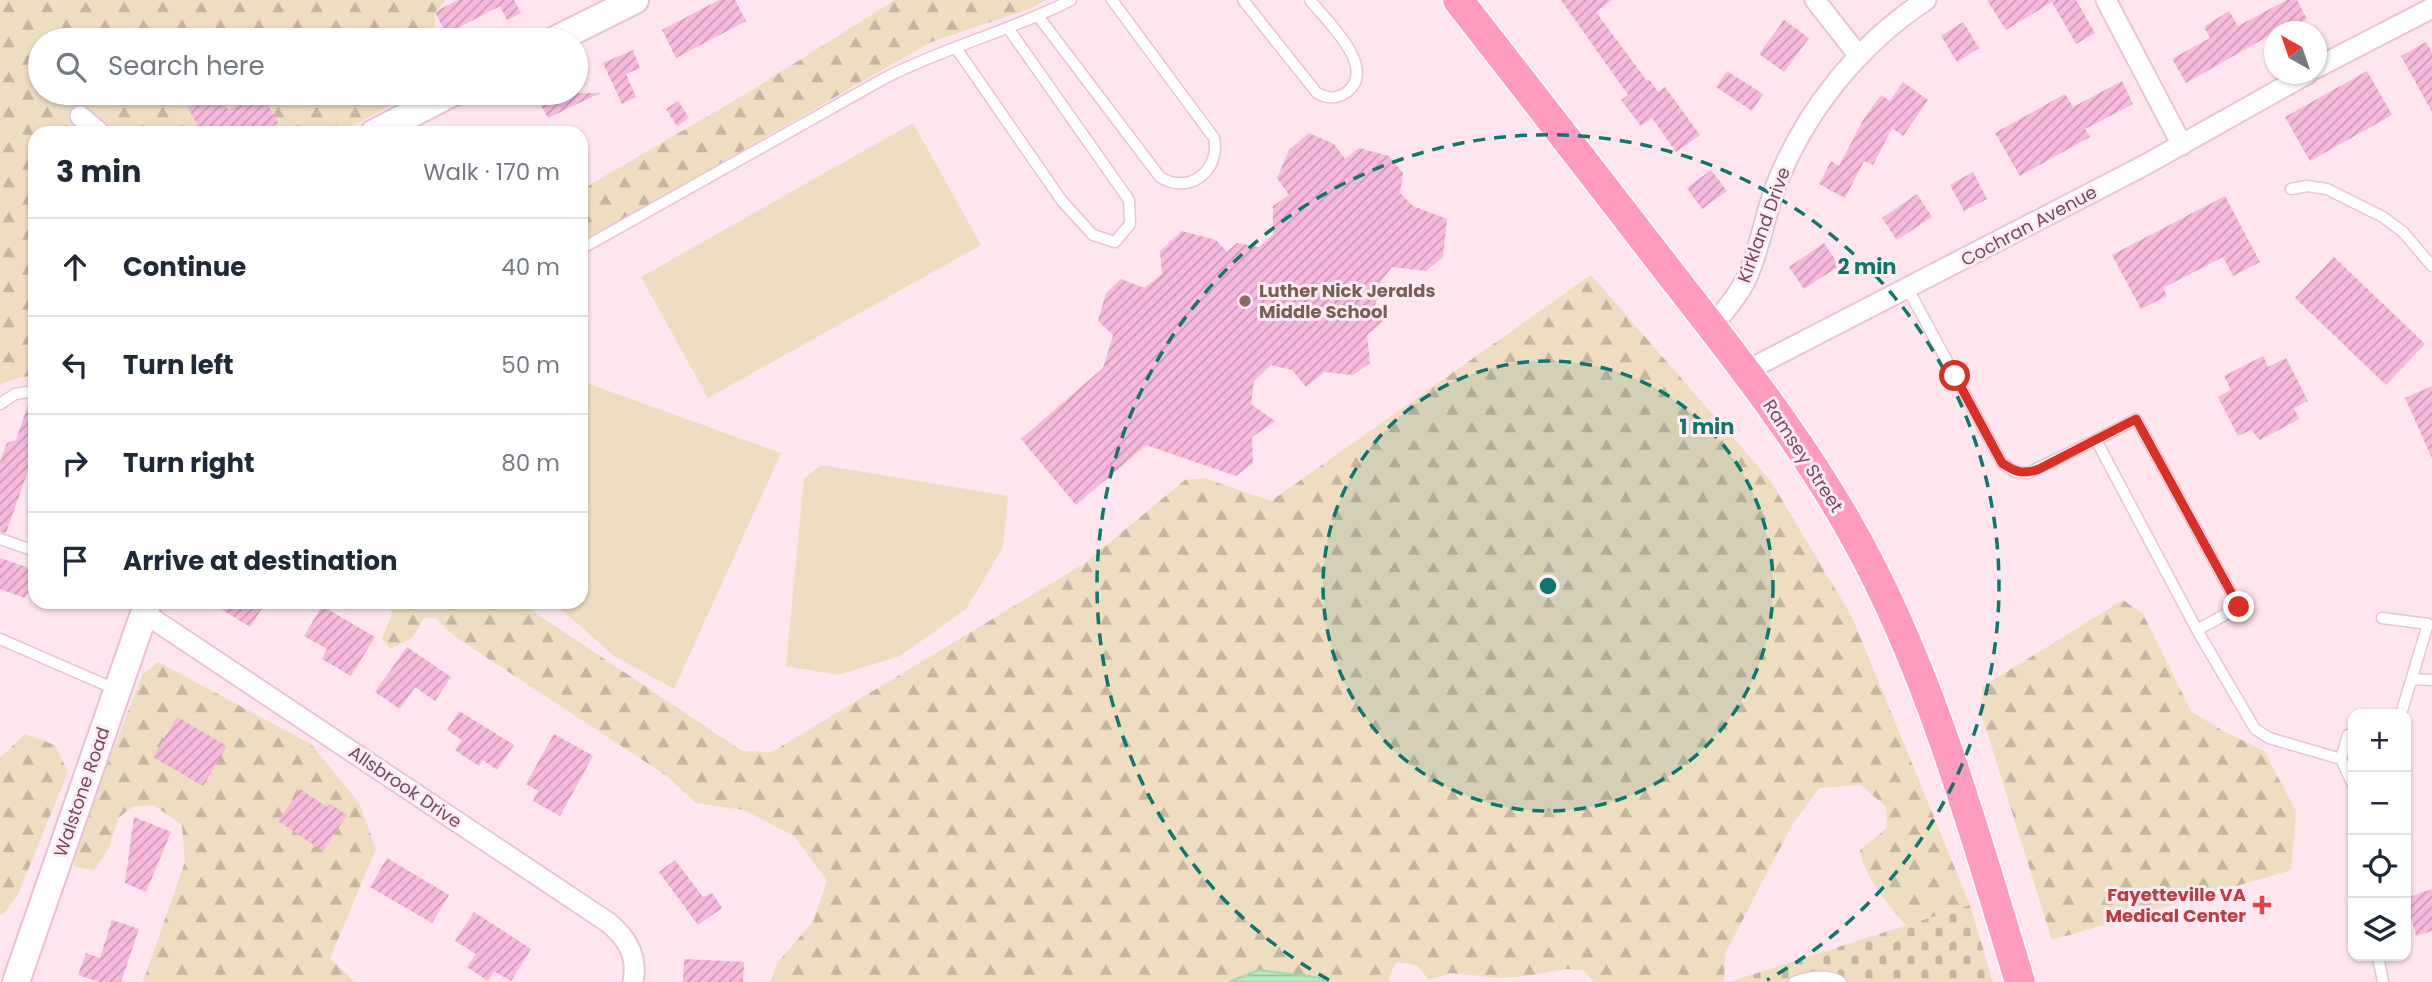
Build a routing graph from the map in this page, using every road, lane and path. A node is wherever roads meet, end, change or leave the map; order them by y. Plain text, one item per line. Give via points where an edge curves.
1 (635, 0) edge
2 (1071, 0) edge
3 (1112, 0) edge
4 (1243, 0) edge
5 (1310, 0) edge
6 (1458, 0) edge
7 (1815, 0) edge
8 (1926, 0) edge
9 (2106, 0) edge
10 (2432, 8) edge
11 (1038, 16) junction
12 (579, 28) edge
13 (1008, 28) junction
14 (956, 48) junction
15 (1858, 56) junction
16 (2327, 62) edge
17 (2289, 84) edge
18 (429, 105) edge
19 (80, 116) dead end
20 (92, 126) edge
21 (388, 126) edge
22 (2182, 145) junction
23 (2291, 189) dead end
24 (588, 245) edge
25 (2432, 266) edge
26 (1908, 289) junction
27 (1712, 327) junction
28 (1746, 371) junction
29 (28, 392) edge
30 (0, 404) edge
31 (2096, 440) junction
32 (0, 539) edge
33 (28, 549) edge
34 (146, 609) edge
35 (147, 609) edge
36 (2382, 618) dead end
37 (2197, 630) junction
38 (0, 639) edge
39 (2412, 679) junction
40 (2432, 680) edge
41 (117, 690) junction
42 (2403, 709) edge
43 (2348, 735) dead end
44 (2341, 759) junction
45 (2348, 774) edge
46 (2379, 961) edge
47 (16, 982) edge
48 (633, 982) edge
49 (1794, 982) edge
50 (1841, 982) edge
51 (2020, 982) edge
52 (2383, 982) edge

1 - 12 street
2 - 11 lane
3 - 11 lane via 1214,138 1216,149 1210,164 1193,183 1169,183 1160,177
4 - 5 lane via 1317,93 1327,98 1341,96 1354,86 1358,71 1353,54
6 - 27 main road, Ramsey Street
7 - 15 street
8 - 15 street, Kirkland Drive
9 - 22 street
10 - 16 street
11 - 13 lane
13 - 14 lane
13 - 14 lane via 1129,200 1130,224 1115,242 1093,235 1062,201
14 - 24 lane via 885,78
15 - 27 street, Kirkland Drive via 1811,118 1792,152 1748,274
17 - 22 street, Cochran Avenue
18 - 21 street
19 - 20 street
22 - 26 street, Cochran Avenue
23 - 25 lane via 2327,189 2384,217
26 - 28 street, Cochran Avenue
26 - 31 lane via 2002,463 2015,472 2028,473
27 - 28 main road, Ramsey Street
28 - 51 main road, Ramsey Street via 1839,508 1896,618 1941,729
29 - 30 lane
31 - 37 lane
31 - 37 lane via 2136,419 2239,607
32 - 33 lane
34 - 41 street, Walstone Road
35 - 48 street, Allsbrook Drive via 609,923 633,953
36 - 39 lane via 2428,624
37 - 44 lane via 2255,729 2269,738
38 - 41 lane
39 - 40 lane
39 - 42 lane
41 - 47 street, Walstone Road
43 - 44 lane
44 - 45 lane
46 - 52 lane
49 - 50 lane via 1815,977

